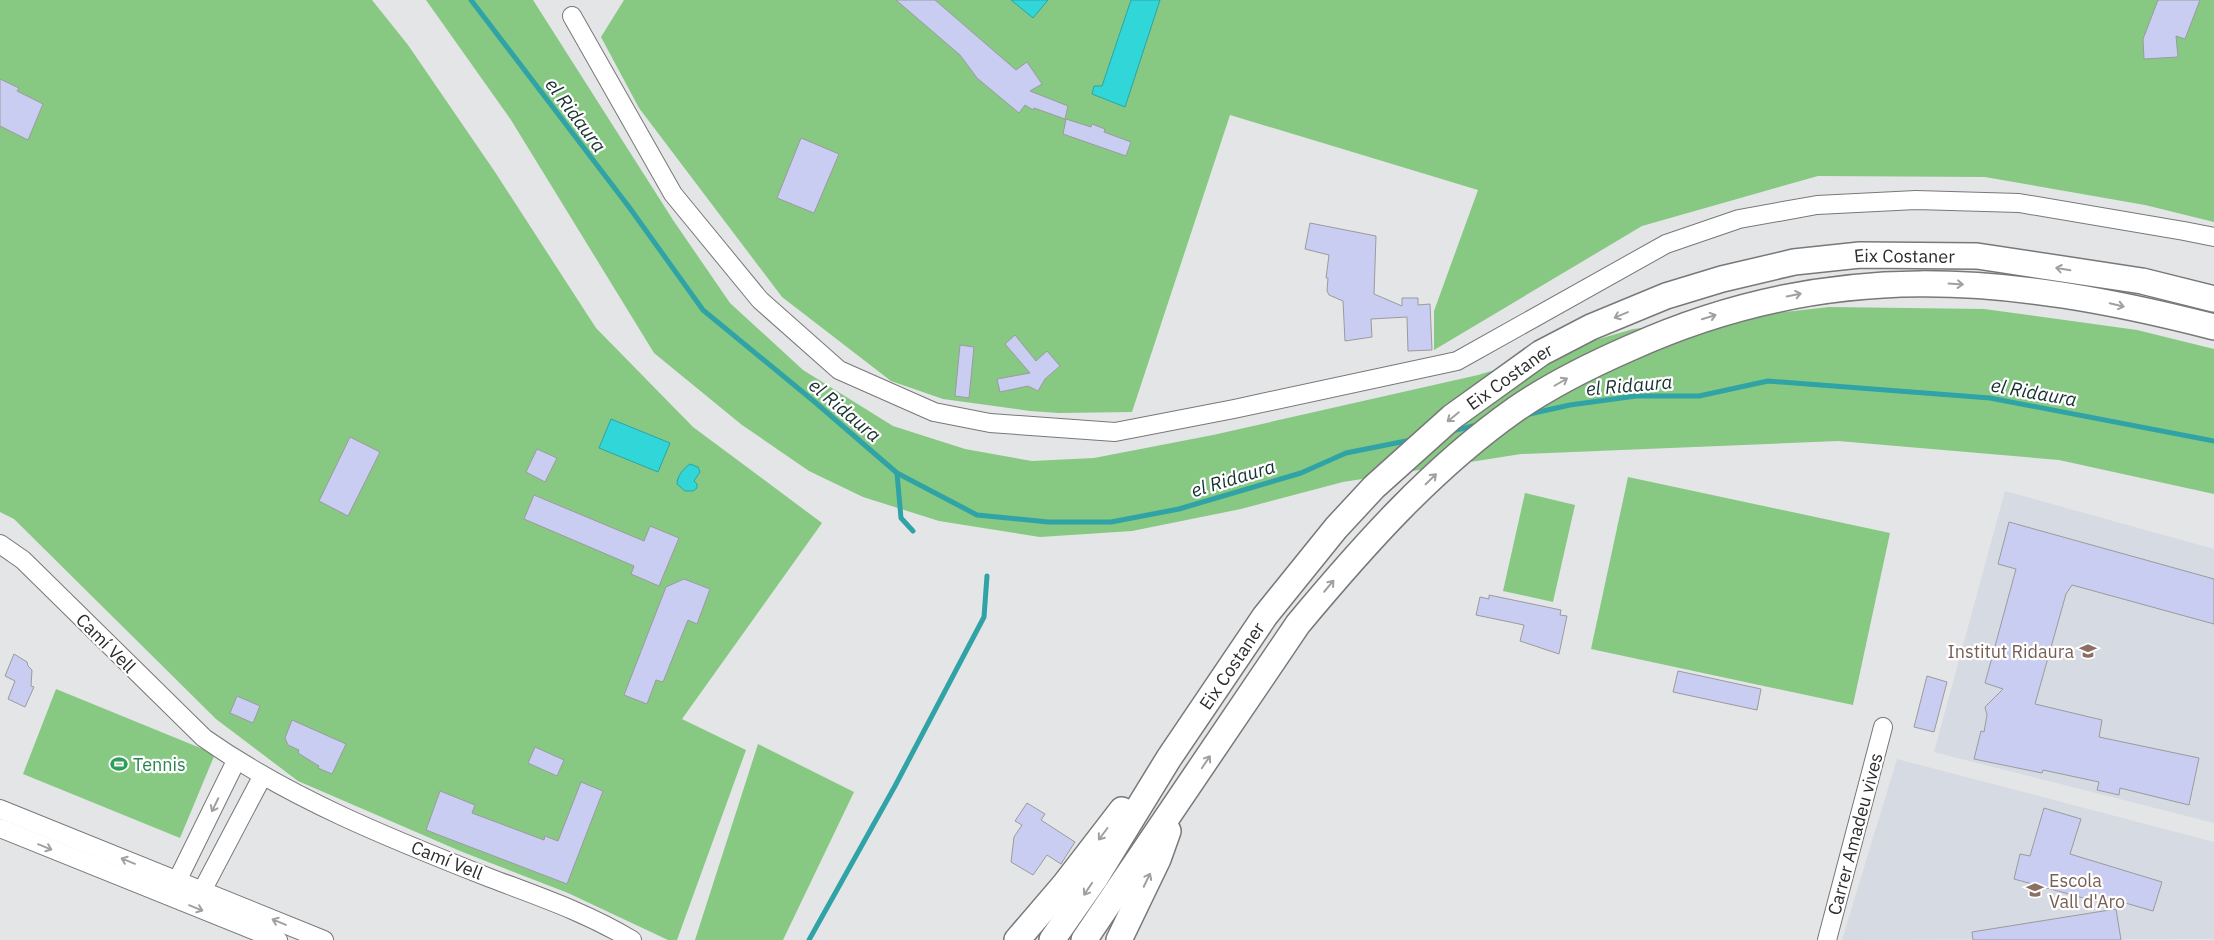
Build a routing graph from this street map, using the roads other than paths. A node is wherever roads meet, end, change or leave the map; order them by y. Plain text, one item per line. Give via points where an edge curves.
1 (572, 16) dead end
2 (2214, 237) edge
3 (2214, 299) edge
4 (2214, 328) edge
5 (0, 544) edge
6 (1883, 727) dead end
7 (1169, 758) junction
8 (236, 761) junction
9 (262, 776) junction
10 (1179, 802) junction
11 (0, 809) edge
12 (0, 828) edge
13 (177, 881) junction
14 (202, 891) junction
15 (278, 940) edge
16 (324, 940) edge
17 (632, 940) edge
18 (1017, 940) edge
19 (1052, 940) edge
20 (1084, 940) edge
21 (1119, 940) edge
22 (1827, 940) edge

1 - 2 street via 673,194 760,300 839,370 934,412 990,424 1114,432 1457,361 1666,244 1739,219 1817,205 1916,200 2019,203
3 -> 7 highway, Eix Costaner via 2142,282 1977,256 1860,255 1794,262 1722,279 1666,296 1591,327 1541,354 1452,417 1374,487 1265,616
10 -> 4 highway, Eix Costaner via 1298,624 1396,513 1435,475 1516,409 1563,381 1676,327 1800,293 1861,285 1936,282 2010,287 2087,298
5 - 8 street, Camí Vell via 23,560 204,738
6 - 22 street, Carrer Amadeu vives
7 -> 18 highway via 1114,819
7 -> 19 highway, Eix Costaner via 1096,877
8 - 9 street, Camí Vell
8 -> 13 street
9 - 14 street
9 - 17 street, Camí Vell via 312,803 598,920
10 - 20 highway, Eix Costaner
21 -> 10 highway via 1158,859
13 -> 11 street
12 -> 15 street
13 - 14 street
16 -> 14 street

